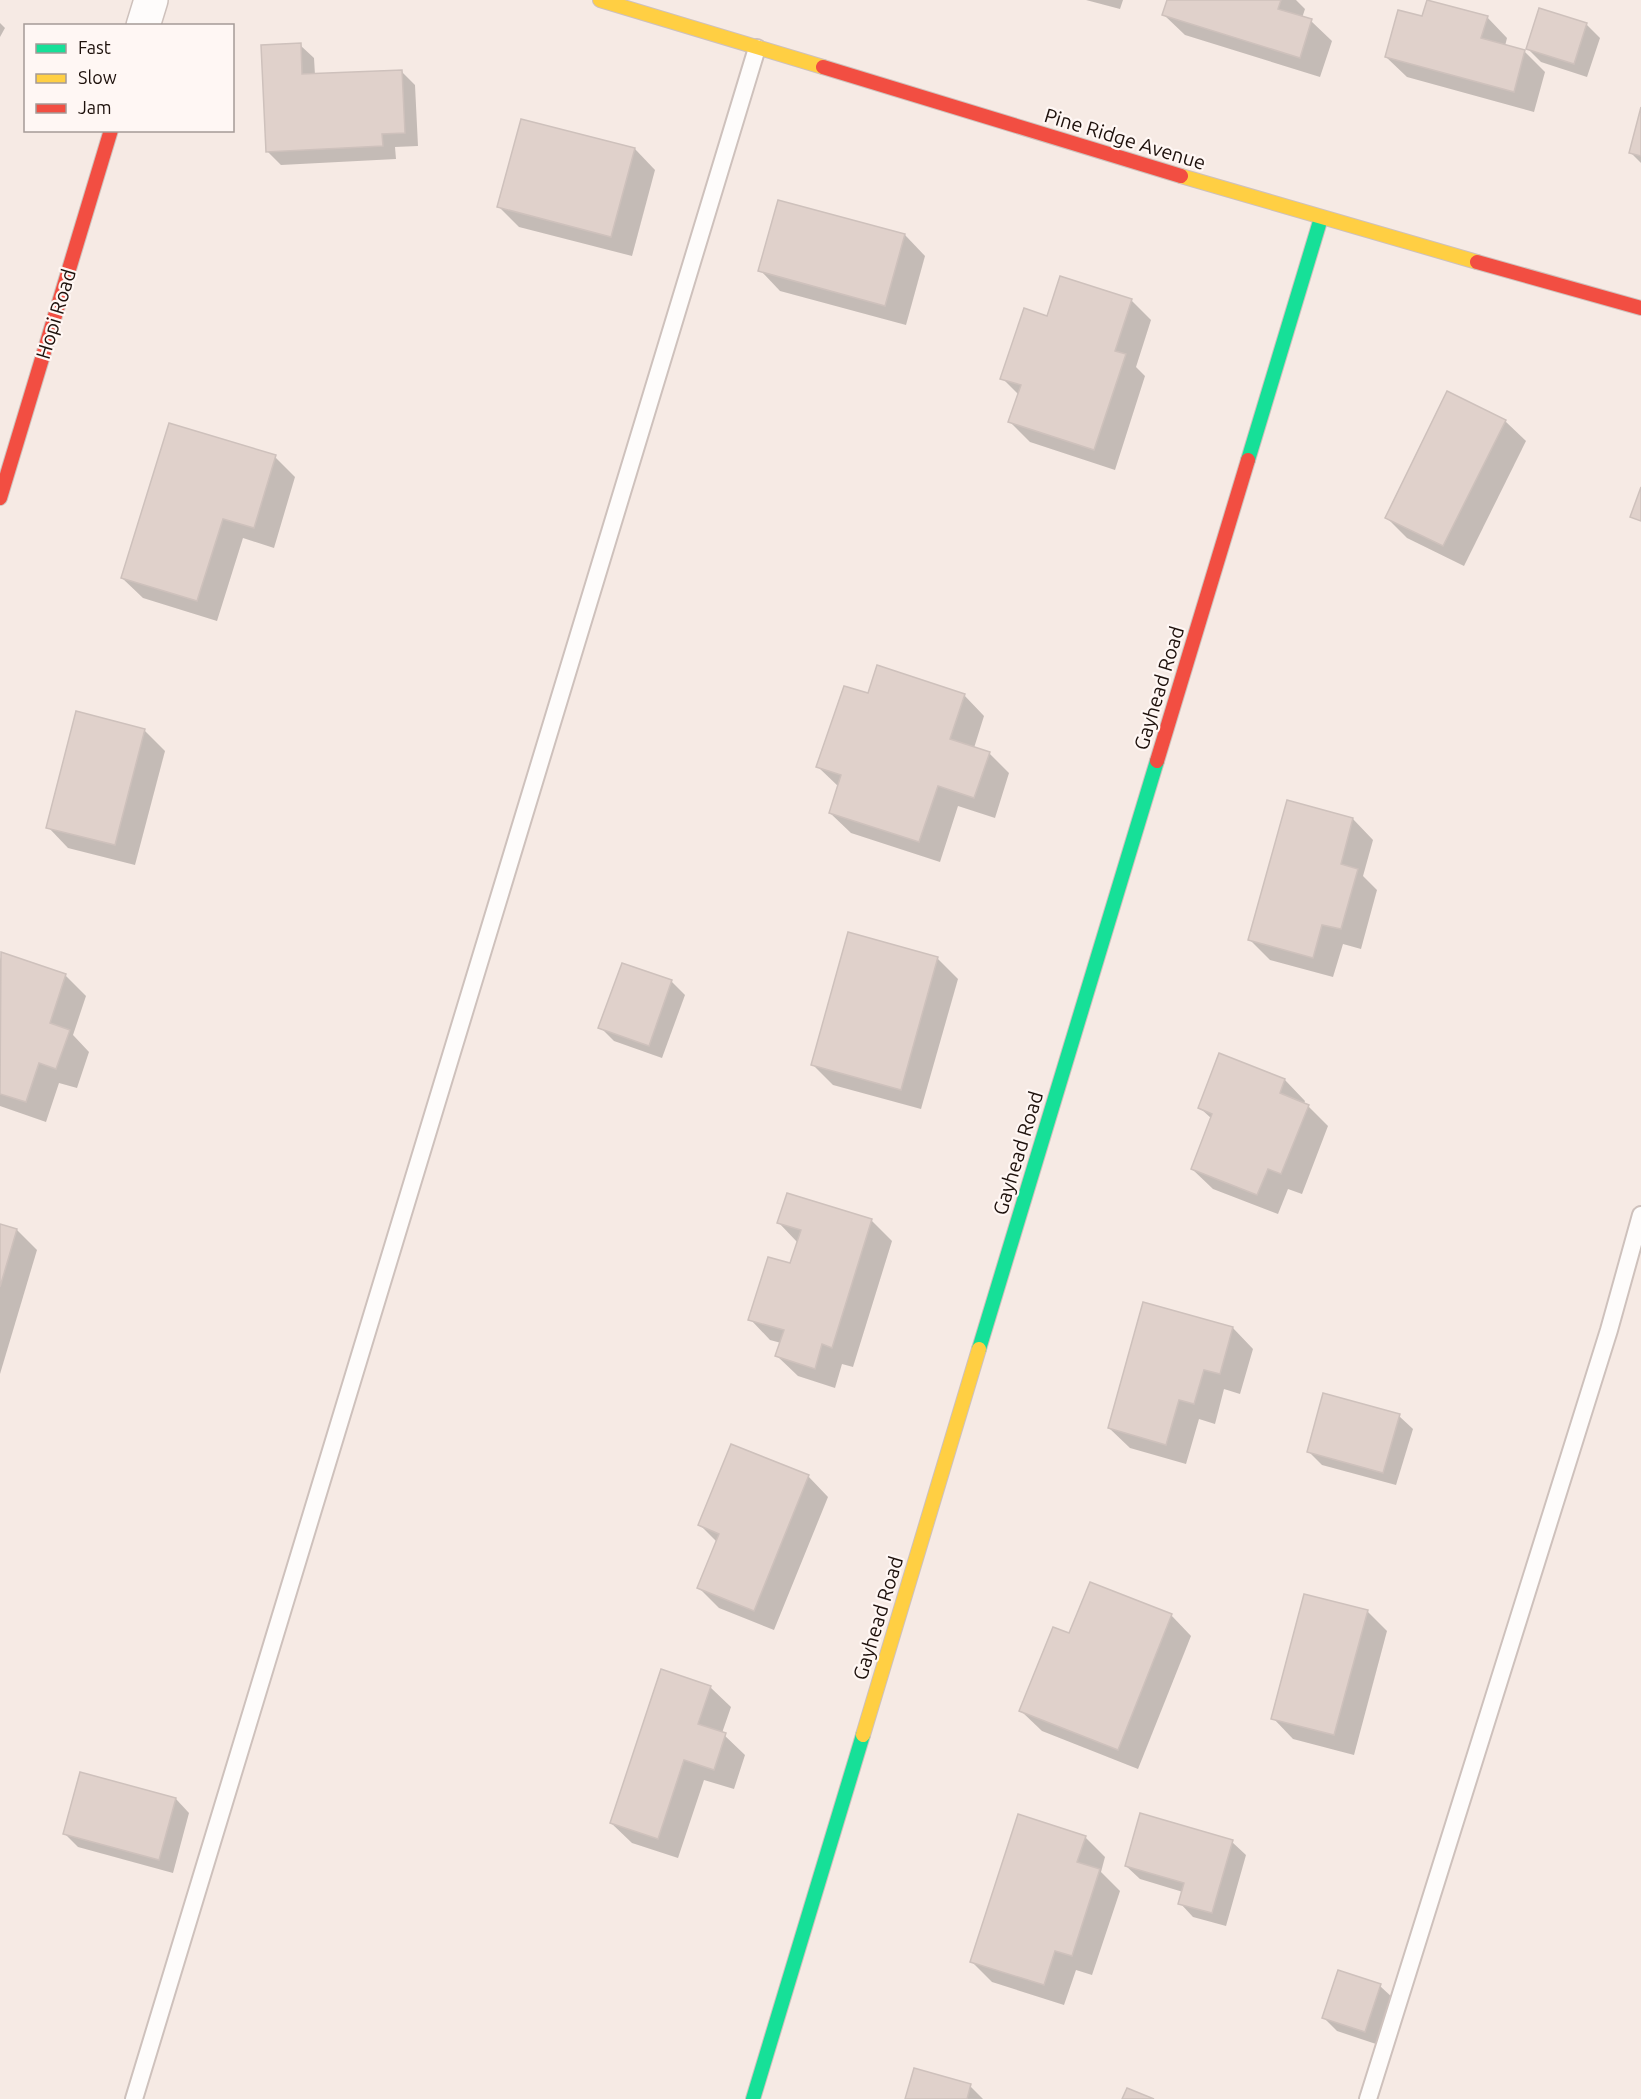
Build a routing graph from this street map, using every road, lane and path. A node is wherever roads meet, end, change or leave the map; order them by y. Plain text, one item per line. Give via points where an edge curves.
1 (151, 0) edge
2 (600, 0) edge
3 (144, 24) edge
4 (757, 48) junction
5 (110, 132) edge
6 (1321, 218) junction
7 (1641, 308) edge
8 (0, 498) edge
9 (1641, 1215) edge
10 (134, 2099) edge
11 (753, 2099) edge
12 (1368, 2099) edge

1 - 3 street
2 - 4 street, Pine Ridge Avenue
4 - 6 street, Pine Ridge Avenue
4 - 10 lane
5 - 8 street, Hopi Road
6 - 7 street, Pine Ridge Avenue
6 - 11 street, Gayhead Road
9 - 12 lane via 1609,1330

